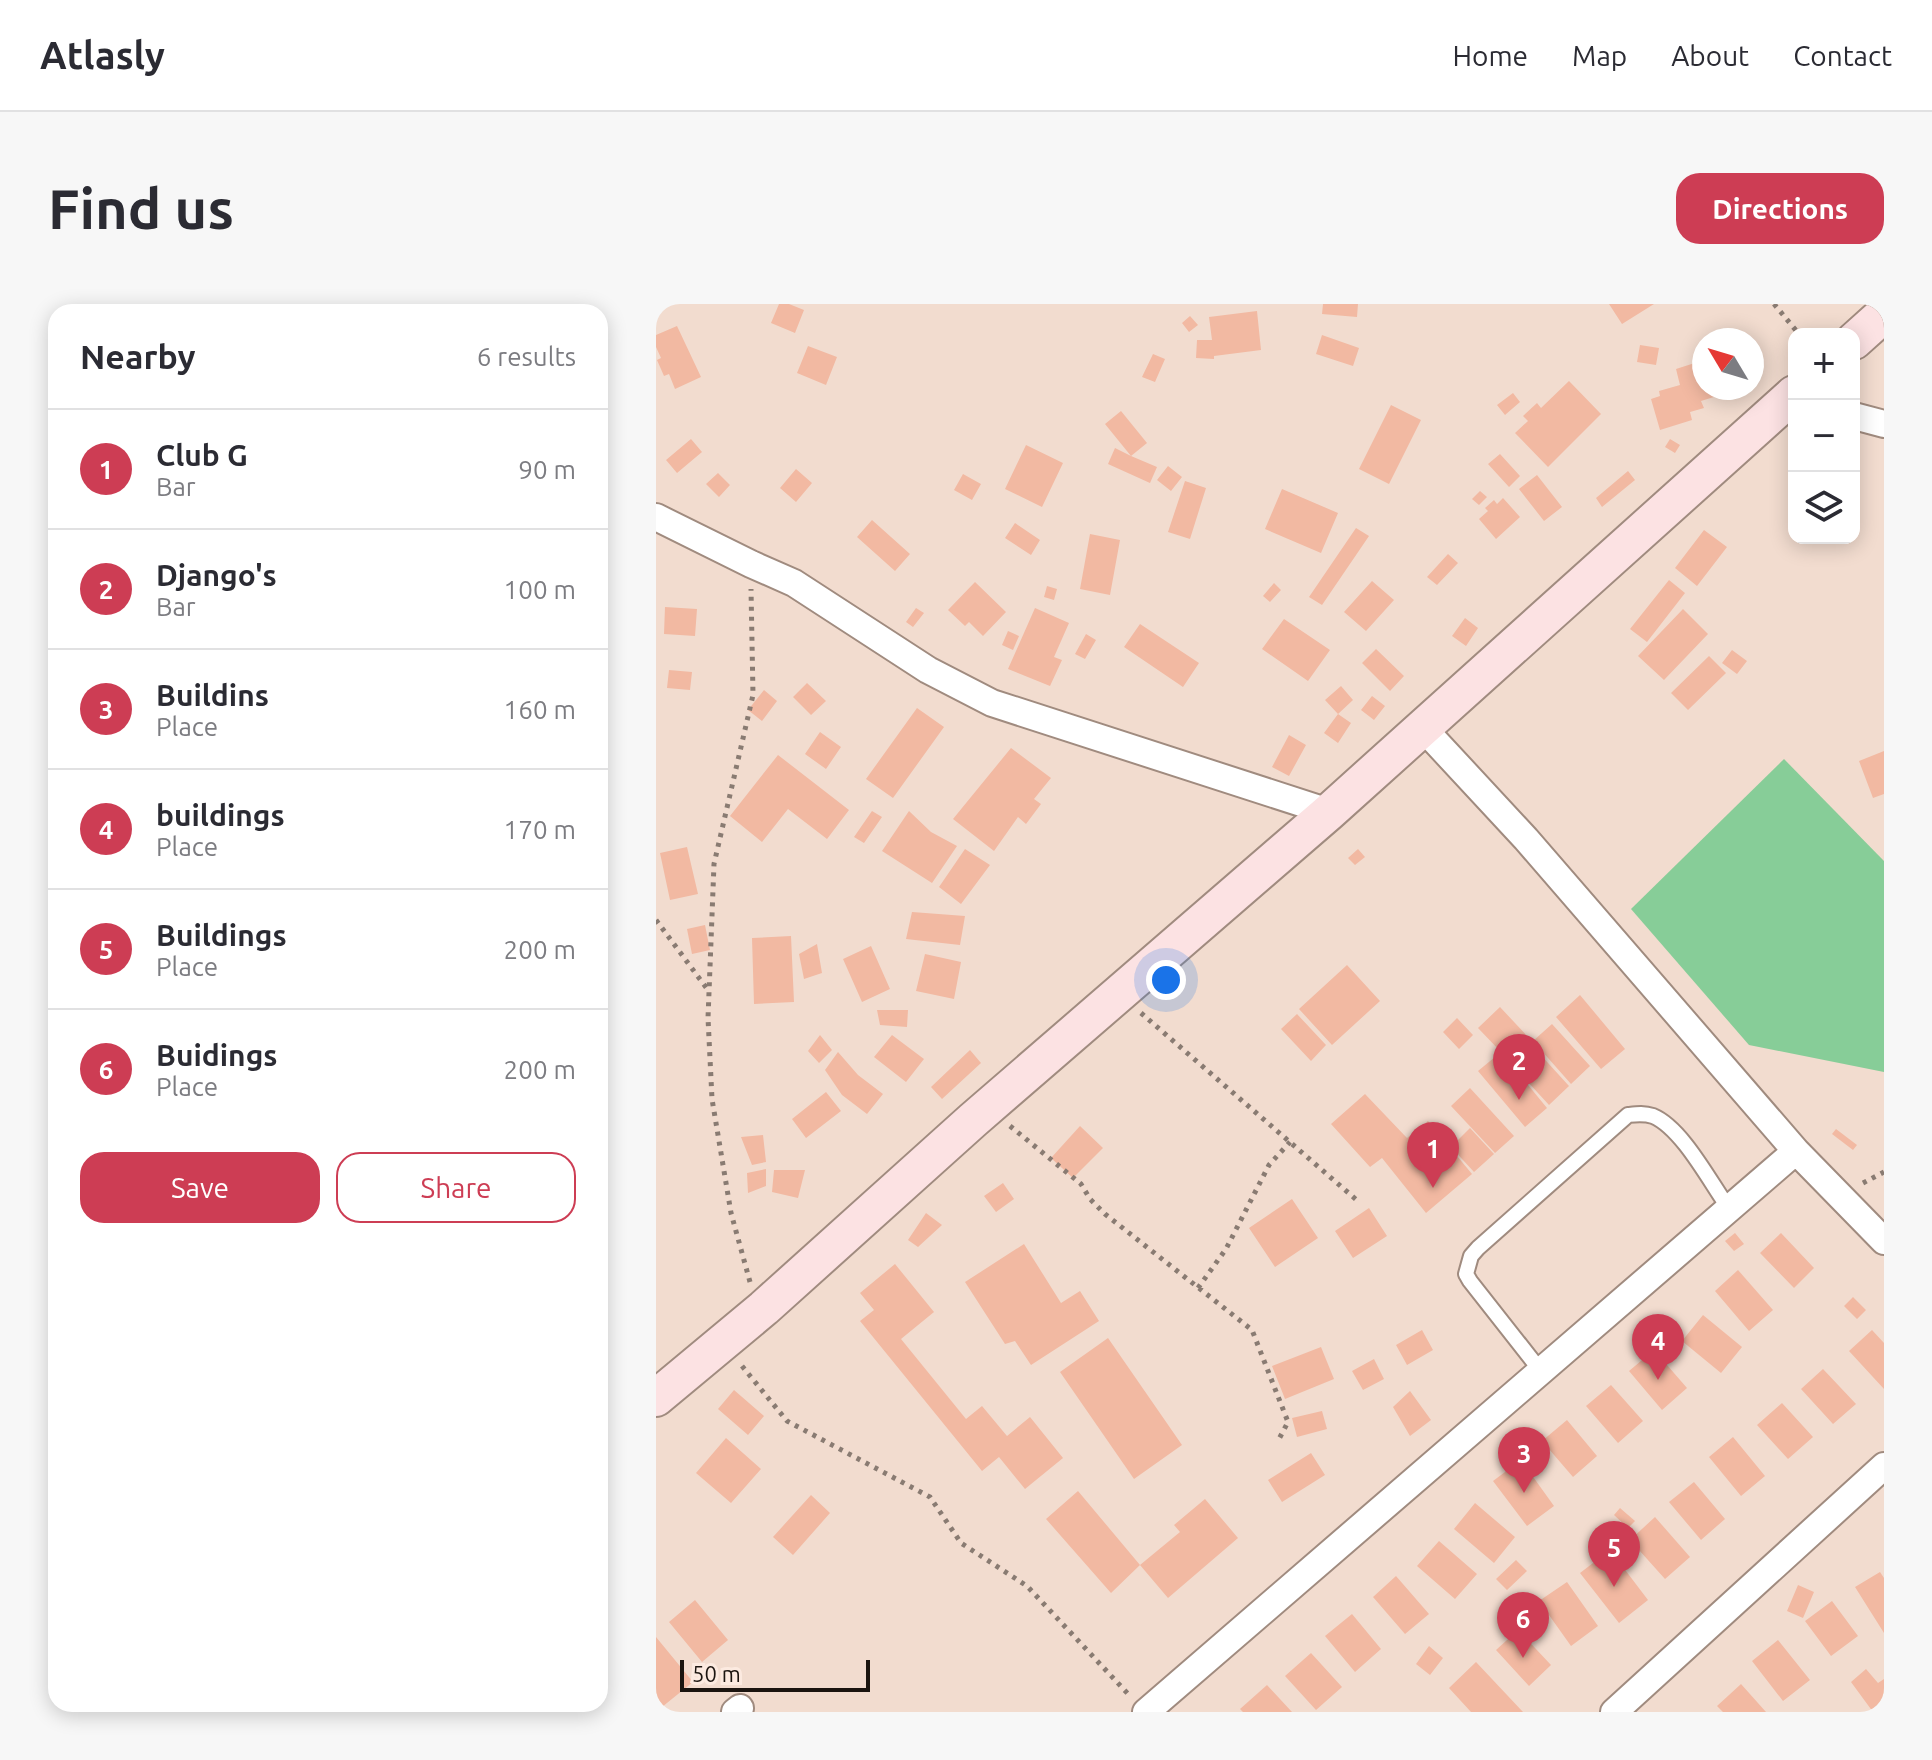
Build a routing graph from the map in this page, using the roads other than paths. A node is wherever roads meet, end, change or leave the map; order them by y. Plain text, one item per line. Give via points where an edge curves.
1 (1884, 314) edge
2 (1860, 336) edge
3 (1788, 399) edge
4 (1860, 418) edge
5 (1884, 424) edge
6 (656, 517) edge
7 (1423, 728) junction
8 (1329, 812) junction
9 (1796, 1151) junction
10 (1728, 1207) junction
11 (1884, 1241) edge
12 (1540, 1370) junction
13 (656, 1398) edge
14 (1884, 1466) edge
15 (1140, 1706) edge
16 (1614, 1712) edge

1 - 2 main road
3 - 7 main road
4 - 5 street
6 - 8 street via 794,583 928,670 992,703
7 - 8 main road
7 - 9 street
8 - 13 main road
9 - 10 street
9 - 11 street
10 - 12 street
10 - 12 lane via 1669,1129 1655,1117 1628,1115 1478,1248 1467,1264 1470,1281
12 - 15 street
14 - 16 street

